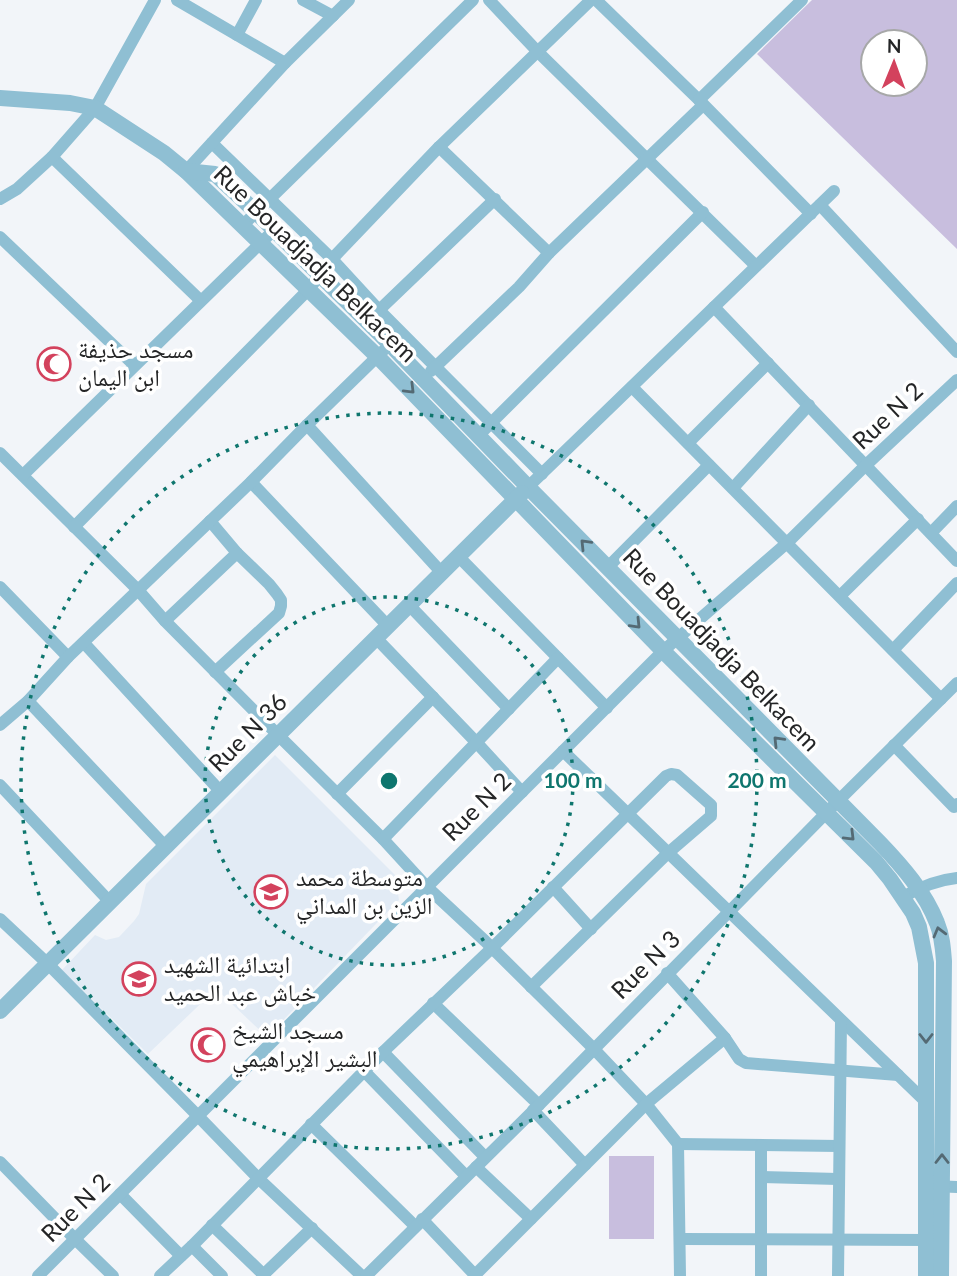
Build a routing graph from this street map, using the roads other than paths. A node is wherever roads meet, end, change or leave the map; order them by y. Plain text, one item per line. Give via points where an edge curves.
1 (156, 0) edge
2 (177, 0) edge
3 (257, 0) edge
4 (303, 0) edge
5 (349, 0) edge
6 (473, 0) edge
7 (489, 0) edge
8 (593, 0) edge
9 (802, 0) edge
10 (333, 16) junction
11 (237, 35) junction
12 (538, 52) junction
13 (285, 63) junction
14 (0, 98) edge
15 (701, 102) junction
16 (95, 108) junction
17 (212, 143) junction
18 (439, 147) junction
19 (52, 157) junction
20 (647, 159) junction
21 (186, 171) junction
22 (834, 191) dead end
23 (270, 198) junction
24 (0, 199) edge
25 (495, 199) junction
26 (815, 209) junction
27 (256, 212) junction
28 (703, 212) junction
29 (243, 225) junction
30 (274, 230) junction
31 (0, 237) edge
32 (261, 242) junction
33 (550, 253) junction
34 (332, 259) junction
35 (756, 266) junction
36 (315, 283) junction
37 (200, 300) junction
38 (714, 307) junction
39 (373, 316) junction
40 (384, 351) junction
41 (957, 352) edge
42 (768, 363) junction
43 (134, 365) junction
44 (436, 367) junction
45 (424, 379) junction
46 (957, 380) edge
47 (632, 387) junction
48 (809, 405) junction
49 (492, 422) junction
50 (307, 425) junction
51 (479, 435) junction
52 (688, 443) junction
53 (3, 461) edge
54 (866, 464) junction
55 (709, 465) junction
56 (542, 474) junction
57 (23, 475) junction
58 (251, 482) junction
59 (527, 487) junction
60 (733, 488) junction
61 (515, 499) junction
62 (957, 506) edge
63 (918, 519) junction
64 (210, 521) junction
65 (74, 527) junction
66 (932, 533) junction
67 (786, 543) junction
68 (237, 553) junction
69 (458, 556) junction
70 (957, 561) edge
71 (608, 567) junction
72 (442, 573) junction
73 (957, 583) edge
74 (0, 587) edge
75 (138, 590) junction
76 (840, 596) junction
77 (409, 605) junction
78 (165, 621) junction
79 (382, 632) junction
80 (677, 638) junction
81 (84, 643) junction
82 (893, 650) junction
83 (663, 651) junction
84 (68, 657) junction
85 (558, 658) junction
86 (215, 672) junction
87 (957, 683) edge
88 (433, 697) junction
89 (941, 699) junction
90 (28, 701) junction
91 (607, 708) junction
92 (509, 709) junction
93 (1, 722) edge
94 (278, 735) junction
95 (476, 742) junction
96 (894, 745) junction
97 (564, 751) junction
98 (0, 785) edge
99 (221, 792) junction
100 (522, 792) junction
101 (337, 794) junction
102 (832, 807) junction
103 (956, 807) edge
104 (628, 813) junction
105 (383, 839) junction
106 (166, 847) junction
107 (668, 853) junction
108 (957, 878) edge
109 (427, 887) junction
110 (553, 887) junction
111 (918, 888) junction
112 (903, 897) junction
113 (110, 902) junction
114 (729, 912) junction
115 (0, 919) edge
116 (591, 929) junction
117 (492, 948) junction
118 (48, 964) junction
119 (667, 973) junction
120 (531, 987) junction
121 (433, 1003) junction
122 (0, 1011) edge
123 (841, 1021) junction
124 (725, 1038) junction
125 (950, 1040) edge
126 (593, 1048) junction
127 (383, 1052) junction
128 (839, 1070) junction
129 (364, 1072) junction
130 (898, 1075) junction
131 (926, 1102) junction
132 (646, 1104) junction
133 (536, 1107) junction
134 (198, 1116) junction
135 (311, 1124) junction
136 (678, 1143) junction
137 (761, 1144) junction
138 (839, 1146) junction
139 (1, 1165) edge
140 (585, 1165) junction
141 (476, 1167) junction
142 (761, 1177) junction
143 (258, 1178) junction
144 (838, 1179) junction
145 (942, 1186) edge
146 (120, 1194) junction
147 (531, 1219) junction
148 (418, 1223) junction
149 (212, 1225) junction
150 (312, 1228) junction
151 (761, 1238) junction
152 (75, 1239) junction
153 (680, 1239) junction
154 (838, 1239) junction
155 (927, 1240) junction
156 (192, 1246) junction
157 (181, 1256) junction
158 (475, 1275) edge
159 (38, 1276) edge
160 (113, 1276) edge
161 (160, 1276) edge
162 (222, 1276) edge
163 (264, 1276) edge
164 (364, 1276) edge
165 (680, 1276) edge
166 (761, 1276) edge
167 (838, 1276) edge
168 (926, 1276) edge
169 (941, 1276) edge

1 - 16 street
2 - 11 street
3 - 11 street
4 - 10 street
5 - 10 street
6 - 23 street
7 - 12 street
8 - 12 street
8 - 15 street
9 - 15 street
10 - 13 street
11 - 13 street
12 - 18 street
12 - 20 street
13 - 17 street
14 - 16 street
15 - 20 street
15 - 26 street
16 - 19 street
16 - 21 street
17 - 21 street
17 - 23 street
18 - 25 street
18 - 34 street
19 - 24 street via 17,190
19 - 37 street
20 - 28 street
20 - 33 street
21 - 27 street, Rue Bouadjadja Belkacem via 215,174
21 - 29 street, Rue Bouadjadja Belkacem
22 - 26 street
23 - 27 street
23 - 34 street
25 - 33 street
25 - 39 street
26 - 35 street
26 - 41 street
27 - 29 street
27 - 30 street, Rue Bouadjadja Belkacem
28 - 35 street
28 - 49 street
29 - 32 street, Rue Bouadjadja Belkacem
30 - 32 street
30 - 36 street, Rue Bouadjadja Belkacem
31 - 43 street
32 - 36 street, Rue Bouadjadja Belkacem
32 - 37 street
33 - 44 street
34 - 36 street
34 - 39 street
35 - 38 street
36 - 39 street, Rue Bouadjadja Belkacem
36 - 40 street, Rue Bouadjadja Belkacem
36 - 65 street
37 - 43 street
38 - 42 street
38 - 47 street
39 - 40 street, Rue Bouadjadja Belkacem
39 - 44 street
40 - 45 street, Rue Bouadjadja Belkacem
40 - 50 street
40 -> 61 street, Rue Bouadjadja Belkacem
42 - 48 street
42 - 52 street
43 - 57 street
44 - 45 street
44 - 49 street
45 - 51 street, Rue Bouadjadja Belkacem
46 - 54 street, Rue N 2
47 - 52 street
47 - 56 street
48 - 54 street
48 - 60 street
49 - 51 street
49 - 56 street
50 - 58 street
50 - 72 street
51 - 59 street, Rue Bouadjadja Belkacem
52 - 55 street
53 - 57 street
54 - 63 street
54 - 67 street, Rue N 2
55 - 60 street
55 - 71 street
56 - 59 street
57 - 65 street
58 - 64 street
58 - 79 street
59 - 61 street, Rue N 36
71 -> 59 street, Rue Bouadjadja Belkacem
60 - 67 street
61 - 69 street, Rue N 36
61 -> 83 street, Rue Bouadjadja Belkacem
62 - 66 street
63 - 66 street
63 - 76 street
64 - 68 street
64 - 75 street
65 - 75 street
66 - 70 street
67 - 76 street
67 - 80 street, Rue N 2
68 - 78 street
68 - 86 street via 269,584 281,606 279,613
69 - 72 street, Rue N 36
69 - 85 street
71 - 80 street, Rue Bouadjadja Belkacem
72 - 77 street, Rue N 36
73 - 82 street
74 - 84 street
75 - 78 street
75 - 81 street
76 - 82 street
77 - 79 street, Rue N 36
77 - 92 street
78 - 86 street
79 - 88 street
79 - 94 street, Rue N 36
80 - 83 street, Rue N 2
102 -> 80 street, Rue Bouadjadja Belkacem
81 - 84 street
81 - 99 street
82 - 89 street
83 - 91 street, Rue N 2
83 - 102 street, Rue Bouadjadja Belkacem
84 - 90 street
85 - 91 street
85 - 92 street
86 - 94 street
87 - 89 street, Rue N 3
88 - 95 street
88 - 101 street
89 - 96 street, Rue N 3
90 - 93 street
90 - 106 street
91 - 97 street, Rue N 2
92 - 95 street
94 - 99 street, Rue N 36
94 - 101 street
95 - 100 street
95 - 105 street
96 - 102 street, Rue N 3
96 - 103 street
97 - 100 street, Rue N 2
97 - 104 street
98 - 113 street
99 - 106 street, Rue N 36
100 - 109 street, Rue N 2
101 - 105 street
102 - 111 street, Rue Bouadjadja Belkacem via 895,859
102 -> 112 street, Rue Bouadjadja Belkacem
102 - 114 street, Rue N 3
104 - 107 street
104 - 107 street via 671,774 711,805 710,816
104 - 110 street
105 - 109 street
106 - 113 street, Rue N 36
107 - 114 street
107 - 116 street
108 - 111 street
109 - 117 street
109 - 134 street, Rue N 2
110 - 116 street
110 - 117 street
111 - 112 street
125 -> 111 street, Rue Bouadjadja Belkacem via 942,941
112 -> 131 street, Rue Bouadjadja Belkacem via 919,927 926,962
113 - 118 street, Rue N 36
114 - 119 street, Rue N 3
114 - 123 street
115 - 118 street
116 - 120 street
117 - 120 street
117 - 121 street
118 - 122 street, Rue N 36
118 - 134 street
119 - 124 street
119 - 126 street, Rue N 3
120 - 126 street
121 - 127 street
121 - 133 street
123 - 128 street
123 - 130 street
124 - 128 street via 746,1063
124 - 132 street
145 -> 125 street, Rue Bouadjadja Belkacem
126 - 132 street
126 - 133 street, Rue N 3
127 - 129 street
127 - 141 street
128 - 130 street
128 - 138 street
129 - 135 street
129 - 141 street
130 - 131 street
131 - 145 street, Rue Bouadjadja Belkacem
132 - 136 street
132 - 140 street
133 - 140 street
133 - 141 street, Rue N 3
134 - 143 street
134 - 146 street, Rue N 2
135 - 143 street
135 - 148 street
136 - 137 street
136 - 153 street
137 - 138 street
137 - 142 street
138 - 144 street
139 - 152 street
140 - 147 street
141 - 147 street
141 - 148 street, Rue N 3
142 - 144 street
142 - 151 street
143 - 149 street
143 - 150 street
144 - 154 street
145 - 155 street, Rue Bouadjadja Belkacem
145 - 169 street, Rue Bouadjadja Belkacem
146 - 152 street, Rue N 2
146 - 157 street
147 - 158 street
148 - 158 street
148 - 164 street, Rue N 3
149 - 156 street
149 - 163 street
150 - 163 street
150 - 164 street
151 - 153 street
151 - 154 street
151 - 166 street
152 - 159 street, Rue N 2
152 - 160 street
153 - 165 street
154 - 155 street
154 - 167 street
155 - 168 street, Rue Bouadjadja Belkacem
156 - 157 street
156 - 162 street
157 - 161 street

